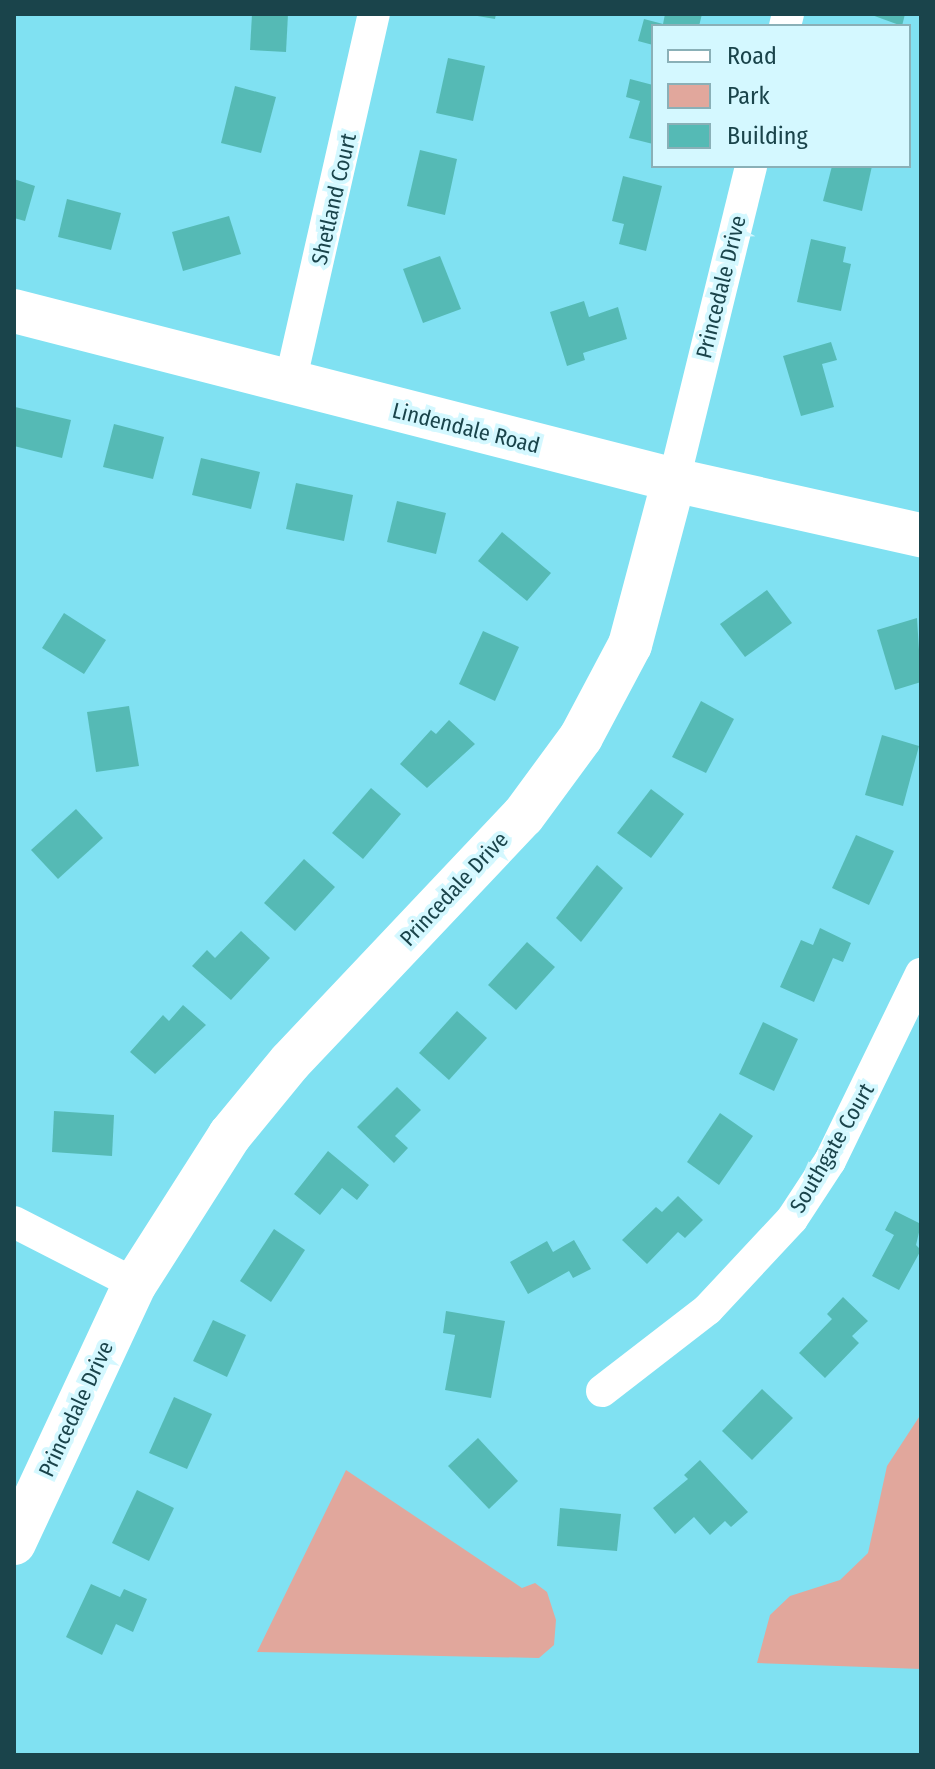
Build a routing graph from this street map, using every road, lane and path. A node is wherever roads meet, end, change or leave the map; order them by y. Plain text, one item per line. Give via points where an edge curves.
1 (374, 14) edge
2 (751, 168) edge
3 (14, 311) edge
4 (290, 383) junction
5 (674, 480) junction
6 (921, 535) edge
7 (921, 974) edge
8 (14, 1222) edge
9 (135, 1284) junction
10 (602, 1391) dead end
11 (14, 1543) edge

1 - 4 street, Shetland Court
2 - 5 street, Princedale Drive
3 - 4 street, Lindendale Road
4 - 5 street, Lindendale Road
5 - 6 street, Lindendale Road
5 - 9 street, Princedale Drive via 630,645 581,737 523,816 290,1062 230,1135
7 - 10 street, Southgate Court via 830,1161 792,1219 708,1309
8 - 9 street
9 - 11 street, Princedale Drive

